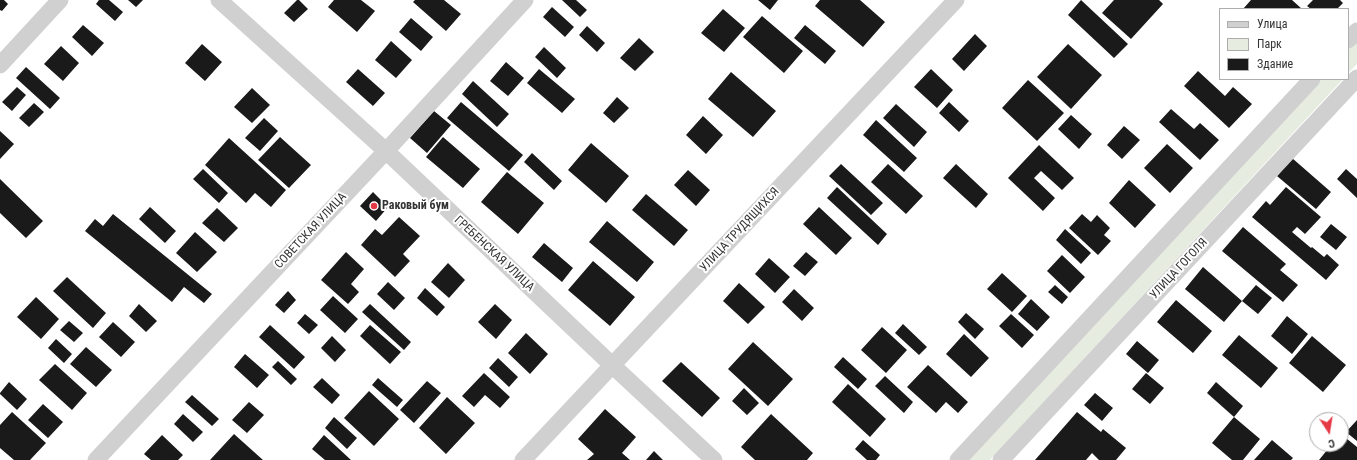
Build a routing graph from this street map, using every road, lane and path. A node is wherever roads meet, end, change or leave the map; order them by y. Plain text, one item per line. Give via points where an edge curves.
1 (60, 0) edge
2 (219, 0) edge
3 (525, 0) edge
4 (956, 0) edge
5 (1357, 31) edge
6 (1349, 39) edge
7 (0, 65) edge
8 (1357, 78) edge
9 (1311, 80) edge
10 (386, 151) junction
11 (612, 365) junction
12 (96, 460) edge
13 (523, 460) edge
14 (714, 460) edge
15 (958, 460) edge
16 (1001, 460) edge

1 - 7 street
2 - 10 street, ГРЕБЕНСКАЯ УЛИЦА
3 - 10 street, СОВЕТСКАЯ УЛИЦА
4 - 11 street, УЛИЦА ТРУДЯЩИХСЯ
5 - 6 street
8 - 16 street, УЛИЦА ГОГОЛЯ
9 - 15 street
10 - 11 street, ГРЕБЕНСКАЯ УЛИЦА
10 - 12 street, СОВЕТСКАЯ УЛИЦА
11 - 13 street, УЛИЦА ТРУДЯЩИХСЯ
11 - 14 street, ГРЕБЕНСКАЯ УЛИЦА

